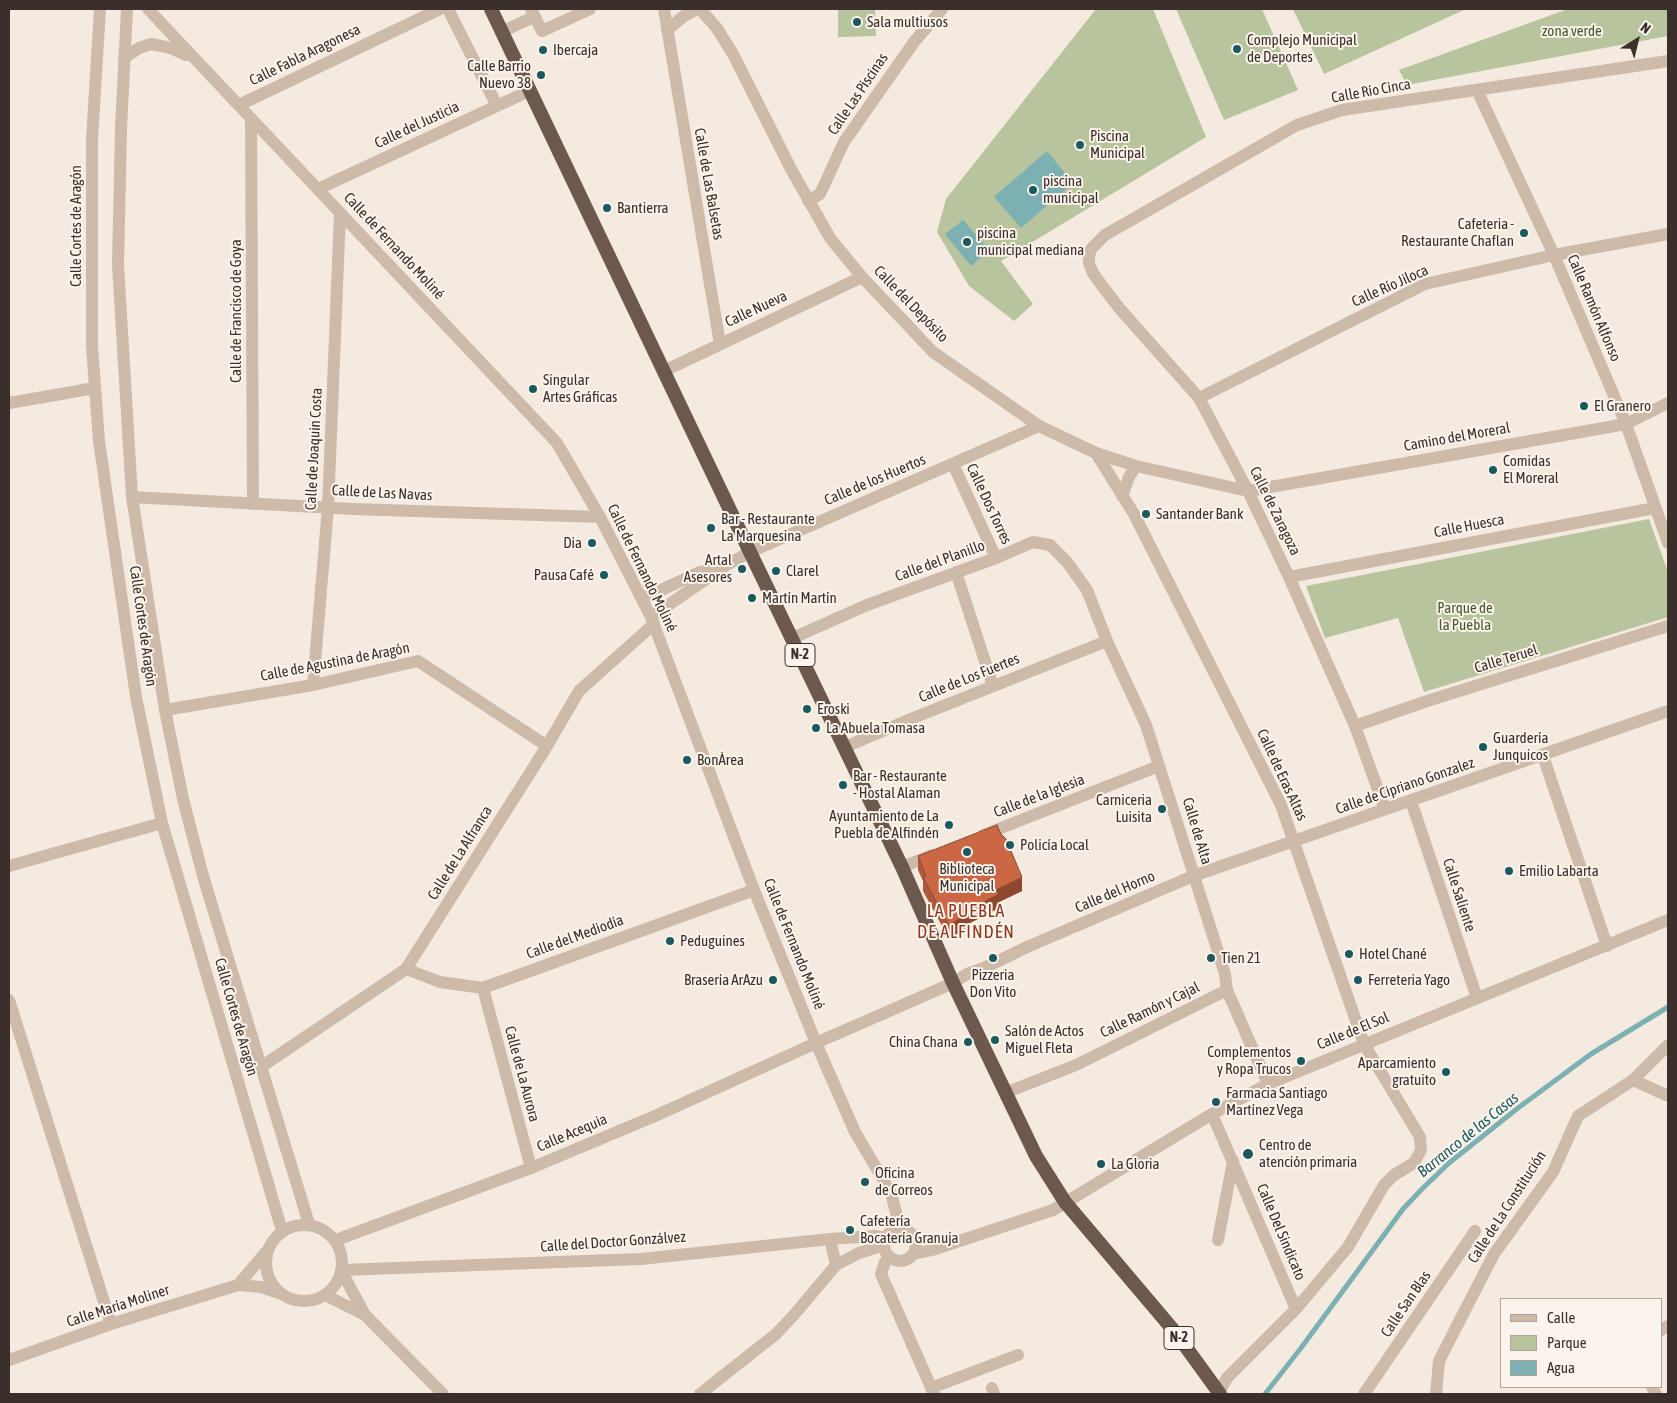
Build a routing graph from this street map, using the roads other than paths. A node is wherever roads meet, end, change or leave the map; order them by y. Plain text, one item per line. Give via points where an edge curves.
1 (100, 9) edge
2 (127, 9) edge
3 (148, 9) edge
4 (440, 9) edge
5 (448, 9) edge
6 (491, 9) edge
7 (590, 9) edge
8 (664, 9) edge
9 (699, 9) edge
10 (942, 9) edge
11 (532, 13) edge
12 (667, 30) junction
13 (501, 32) junction
14 (124, 58) junction
15 (193, 59) junction
16 (1668, 61) edge
17 (1477, 90) junction
18 (529, 91) junction
19 (239, 106) junction
20 (497, 106) junction
21 (251, 118) junction
22 (318, 189) junction
23 (808, 201) junction
24 (340, 214) junction
25 (1668, 234) edge
26 (1554, 255) junction
27 (1089, 256) joint
28 (862, 277) junction
29 (720, 344) junction
30 (664, 371) junction
31 (95, 388) junction
32 (1199, 398) junction
33 (9, 403) edge
34 (1668, 403) edge
35 (1626, 424) junction
36 (1039, 426) junction
37 (1096, 453) junction
38 (953, 464) junction
39 (1136, 466) junction
40 (1248, 491) junction
41 (1122, 496) junction
42 (132, 498) junction
43 (253, 504) junction
44 (328, 507) junction
45 (1655, 508) junction
46 (600, 517) junction
47 (1668, 544) edge
48 (750, 552) junction
49 (996, 558) junction
50 (724, 566) junction
51 (956, 572) junction
52 (1289, 577) junction
53 (1087, 590) joint
54 (642, 599) junction
55 (652, 621) junction
56 (1668, 626) edge
57 (789, 632) junction
58 (1107, 641) junction
59 (313, 685) junction
60 (993, 686) junction
61 (165, 710) junction
62 (1668, 711) edge
63 (1355, 726) junction
64 (547, 746) junction
65 (845, 747) junction
66 (1543, 756) junction
67 (1159, 766) junction
68 (1411, 801) junction
69 (1385, 808) junction
70 (162, 823) junction
71 (975, 838) edge
72 (1294, 841) junction
73 (948, 849) edge
74 (9, 866) edge
75 (902, 867) junction
76 (1193, 876) junction
77 (754, 890) junction
78 (1668, 920) edge
79 (1607, 946) junction
80 (406, 969) junction
81 (954, 983) junction
82 (483, 988) junction
83 (1227, 990) junction
84 (1476, 998) junction
85 (9, 1000) edge
86 (816, 1043) junction
87 (1364, 1044) junction
88 (1668, 1045) edge
89 (261, 1067) junction
90 (1633, 1080) junction
91 (1268, 1084) junction
92 (1005, 1093) junction
93 (1668, 1094) edge
94 (1212, 1114) junction
95 (1233, 1160) junction
96 (531, 1168) junction
97 (1065, 1202) junction
98 (309, 1224) junction
99 (900, 1228) junction
100 (282, 1231) junction
101 (1475, 1231) dead end
102 (830, 1239) junction
103 (336, 1240) junction
104 (1218, 1240) dead end
105 (884, 1242) junction
106 (268, 1250) junction
107 (913, 1254) junction
108 (890, 1258) junction
109 (836, 1265) junction
110 (342, 1271) junction
111 (238, 1285) junction
112 (282, 1294) junction
113 (325, 1295) junction
114 (1296, 1309) junction
115 (364, 1315) junction
116 (112, 1324) junction
117 (1018, 1355) dead end
118 (9, 1360) edge
119 (933, 1391) edge
120 (703, 1393) edge
121 (443, 1394) edge
122 (1219, 1394) edge
123 (1364, 1394) edge
124 (1436, 1394) edge

1 - 31 street, Calle Cortes de Aragón via 92,138
2 - 14 street, Calle Cortes de Aragón
3 - 15 street, Calle de Fernando Moliné
4 - 19 street, Calle Fabla Aragonesa
5 - 20 street
6 - 13 highway, N-2
7 - 11 street via 542,31
8 - 12 street, Calle de Las Balsetas
9 - 12 street
9 - 23 street, Calle del Depósito via 716,27 733,54
10 - 23 street, Calle Las Piscinas via 914,42 844,142 820,194
11 - 13 street
12 - 29 street, Calle de Las Balsetas
13 - 18 highway, N-2
14 - 15 street, Calle de Fernando Moliné via 151,44 171,48
14 - 42 street, Calle Cortes de Aragón via 118,265
15 - 19 street, Calle de Fernando Moliné
16 - 17 street, Calle Río Cinca
17 - 26 street, Calle Ramón Alfonso
17 - 27 street, Calle Río Cinca via 1342,110 1297,125 1105,235 1095,243
18 - 20 street, Calle del Justicia
18 - 30 highway, N-2
19 - 21 street, Calle de Fernando Moliné
20 - 22 street, Calle del Justicia
21 - 22 street, Calle de Fernando Moliné
21 - 43 street, Calle de Francisco de Goya
22 - 24 street, Calle de Fernando Moliné
23 - 28 street, Calle del Depósito via 830,238
24 - 44 street, Calle de Joaquin Costa
24 - 46 street, Calle de Fernando Moliné via 557,443
25 - 26 street, Calle Río Jiloca
26 - 32 street, Calle Río Jiloca via 1426,284
26 - 35 street, Calle Ramón Alfonso
27 - 32 street, Calle de Zaragoza via 1093,273 1110,297
28 - 29 street, Calle Nueva
28 - 36 street, Calle del Depósito via 933,352
29 - 30 street, Calle Nueva
30 - 48 highway, N-2
31 - 33 street
31 - 70 street, Calle Cortes de Aragón via 99,441 136,697
32 - 40 street, Calle de Zaragoza
34 - 35 street, Camino del Moreral
35 - 40 street, Camino del Moreral
35 - 45 street, Calle Ramón Alfonso
36 - 37 street, Calle del Depósito
36 - 38 street, Calle de los Huertos
37 - 39 street, Calle del Depósito
37 - 41 street, Calle de Eras Altas
38 - 48 street, Calle de los Huertos
38 - 49 street, Calle Dos Torres
39 - 40 street, Calle del Depósito
39 - 41 street
40 - 52 street, Calle de Zaragoza
41 - 72 street, Calle de Eras Altas via 1281,805
42 - 43 street, Calle de Las Navas
42 - 61 street, Calle Cortes de Aragón
43 - 44 street, Calle de Las Navas
44 - 46 street, Calle de Las Navas
44 - 59 street, Calle de Joaquin Costa
45 - 47 street, Calle Ramón Alfonso
45 - 52 street, Calle Huesca
46 - 54 street, Calle de Fernando Moliné
48 - 50 street, Calle de los Huertos
48 - 57 highway, N-2
49 - 51 street, Calle del Planillo
49 - 53 street, Calle del Planillo via 1033,542 1050,545
50 - 54 street, Calle de los Huertos via 700,572
50 - 55 street, Calle de los Huertos
51 - 57 street, Calle del Planillo via 866,605 795,637
51 - 60 street
52 - 63 street, Calle de Zaragoza
53 - 58 street, Calle de Alta
54 - 55 street, Calle de Fernando Moliné
55 - 64 street, Calle de La Alfranca via 579,691
55 - 77 street, Calle de Fernando Moliné
56 - 63 street, Calle Teruel
57 - 65 highway, N-2
58 - 60 street, Calle de Los Fuertes
58 - 67 street, Calle de Alta via 1146,725
59 - 61 street, Calle de Agustina de Aragón
59 - 64 street, Calle de Agustina de Aragón via 418,661
60 - 65 street, Calle de Los Fuertes
61 - 89 street, Calle Cortes de Aragón via 203,876
62 - 66 street, Calle de Cipriano Gonzalez
63 - 69 street, Calle de Zaragoza
64 - 80 street, Calle de La Alfranca
65 - 75 highway, N-2
66 - 68 street, Calle de Cipriano Gonzalez
66 - 79 street
67 - 71 street, Calle de la Iglesia
67 - 76 street, Calle de Alta
68 - 69 street, Calle de Cipriano Gonzalez
68 - 84 street, Calle Saliente
69 - 72 street, Calle de Cipriano Gonzalez
70 - 74 street
70 - 100 street, Calle Cortes de Aragón
72 - 76 street, Calle del Horno
72 - 87 street, Calle de Eras Altas
73 - 75 street
75 - 81 highway, N-2
76 - 81 street, Calle del Horno via 1027,946
76 - 83 street, Calle de Alta
77 - 82 street, Calle del Mediodía
77 - 86 street, Calle de Fernando Moliné
78 - 79 street, Calle de El Sol
79 - 84 street, Calle de El Sol
80 - 82 street, Calle del Mediodía via 440,982
80 - 89 street, Calle de La Alfranca
81 - 86 street, Calle del Horno
81 - 92 highway, N-2
82 - 96 street, Calle de La Aurora
83 - 91 street, Calle de Alta
83 - 92 street, Calle Ramón y Cajal via 1076,1065
84 - 87 street, Calle de El Sol
85 - 116 street
86 - 96 street, Calle Acequia via 656,1116
86 - 99 street, Calle de Fernando Moliné via 855,1132 891,1193
87 - 91 street, Calle de El Sol
87 - 114 street, Calle de Eras Altas via 1420,1137 1422,1150 1414,1163 1384,1185 1348,1248
88 - 90 street, Calle de La Constitución
89 - 98 street, Calle Cortes de Aragón
90 - 93 street
90 - 124 street, Calle de La Constitución via 1578,1116 1553,1172 1494,1254 1439,1361
91 - 94 street, Calle de El Sol
92 - 97 highway, N-2 via 1036,1156
94 - 95 street, Calle Del Sindicato
94 - 97 street, Calle de El Sol
95 - 104 street
95 - 114 street, Calle Del Sindicato
96 - 103 street, Calle Acequia
97 - 107 street via 1053,1210
97 - 122 highway, N-2 via 1175,1332
98 - 100 street
98 - 103 street via 319,1227
99 - 105 street via 891,1231
99 - 107 street via 910,1232 916,1240
100 - 106 street
101 - 123 street, Calle San Blas
102 - 105 street, Calle del Doctor Gonzálvez via 875,1236
102 - 109 street
102 - 110 street, Calle del Doctor Gonzálvez via 641,1259
103 - 110 street via 341,1250
105 - 108 street via 884,1250
105 - 109 street
106 - 111 street
106 - 112 street via 268,1276
107 - 108 street via 900,1261
108 - 119 street via 885,1262 882,1274
109 - 120 street via 776,1334
110 - 113 street via 333,1289
110 - 115 street
111 - 112 street, Calle María Moliner via 261,1287
111 - 116 street, Calle María Moliner
112 - 113 street via 303,1301
113 - 115 street
114 - 122 street via 1227,1378
115 - 121 street
116 - 118 street, Calle María Moliner
117 - 119 street

